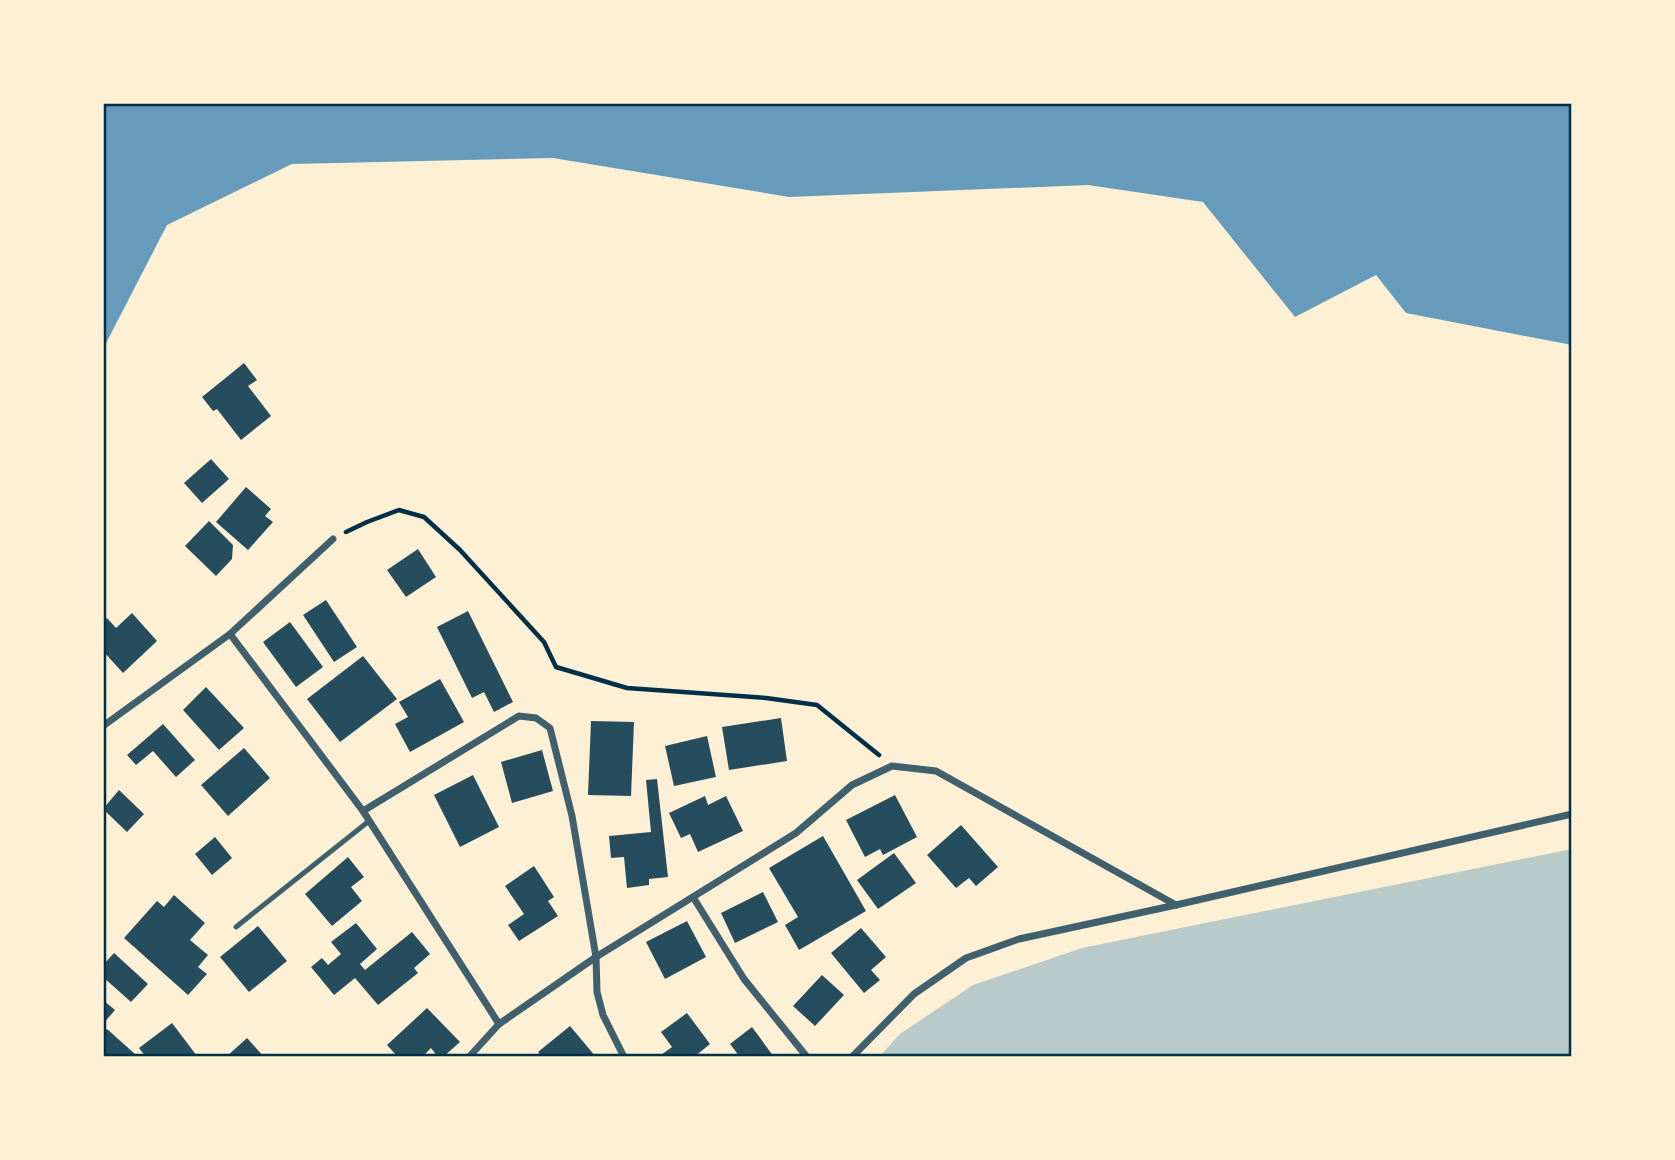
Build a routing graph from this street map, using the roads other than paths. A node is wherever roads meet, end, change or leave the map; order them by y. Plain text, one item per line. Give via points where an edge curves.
1 (333, 539) road end
2 (230, 634) junction
3 (103, 726) edge
4 (363, 811) junction
5 (1572, 814) edge
6 (369, 821) junction
7 (693, 897) junction
8 (1176, 905) junction
9 (236, 927) dead end
10 (596, 957) junction
11 (499, 1024) junction
12 (469, 1057) edge
13 (624, 1057) edge
14 (807, 1057) edge
15 (852, 1057) edge

1 - 2 street
2 - 3 street
2 - 4 street
4 - 6 street
4 - 10 street via 519,716 536,718 550,728 572,816
5 - 8 street
6 - 9 lane
6 - 11 street
7 - 8 street via 796,833 852,785 892,766 936,771
7 - 10 street
7 - 14 street via 744,979
8 - 15 street via 1019,939 966,958 914,994
10 - 11 street
10 - 13 street via 603,1015
11 - 12 street

